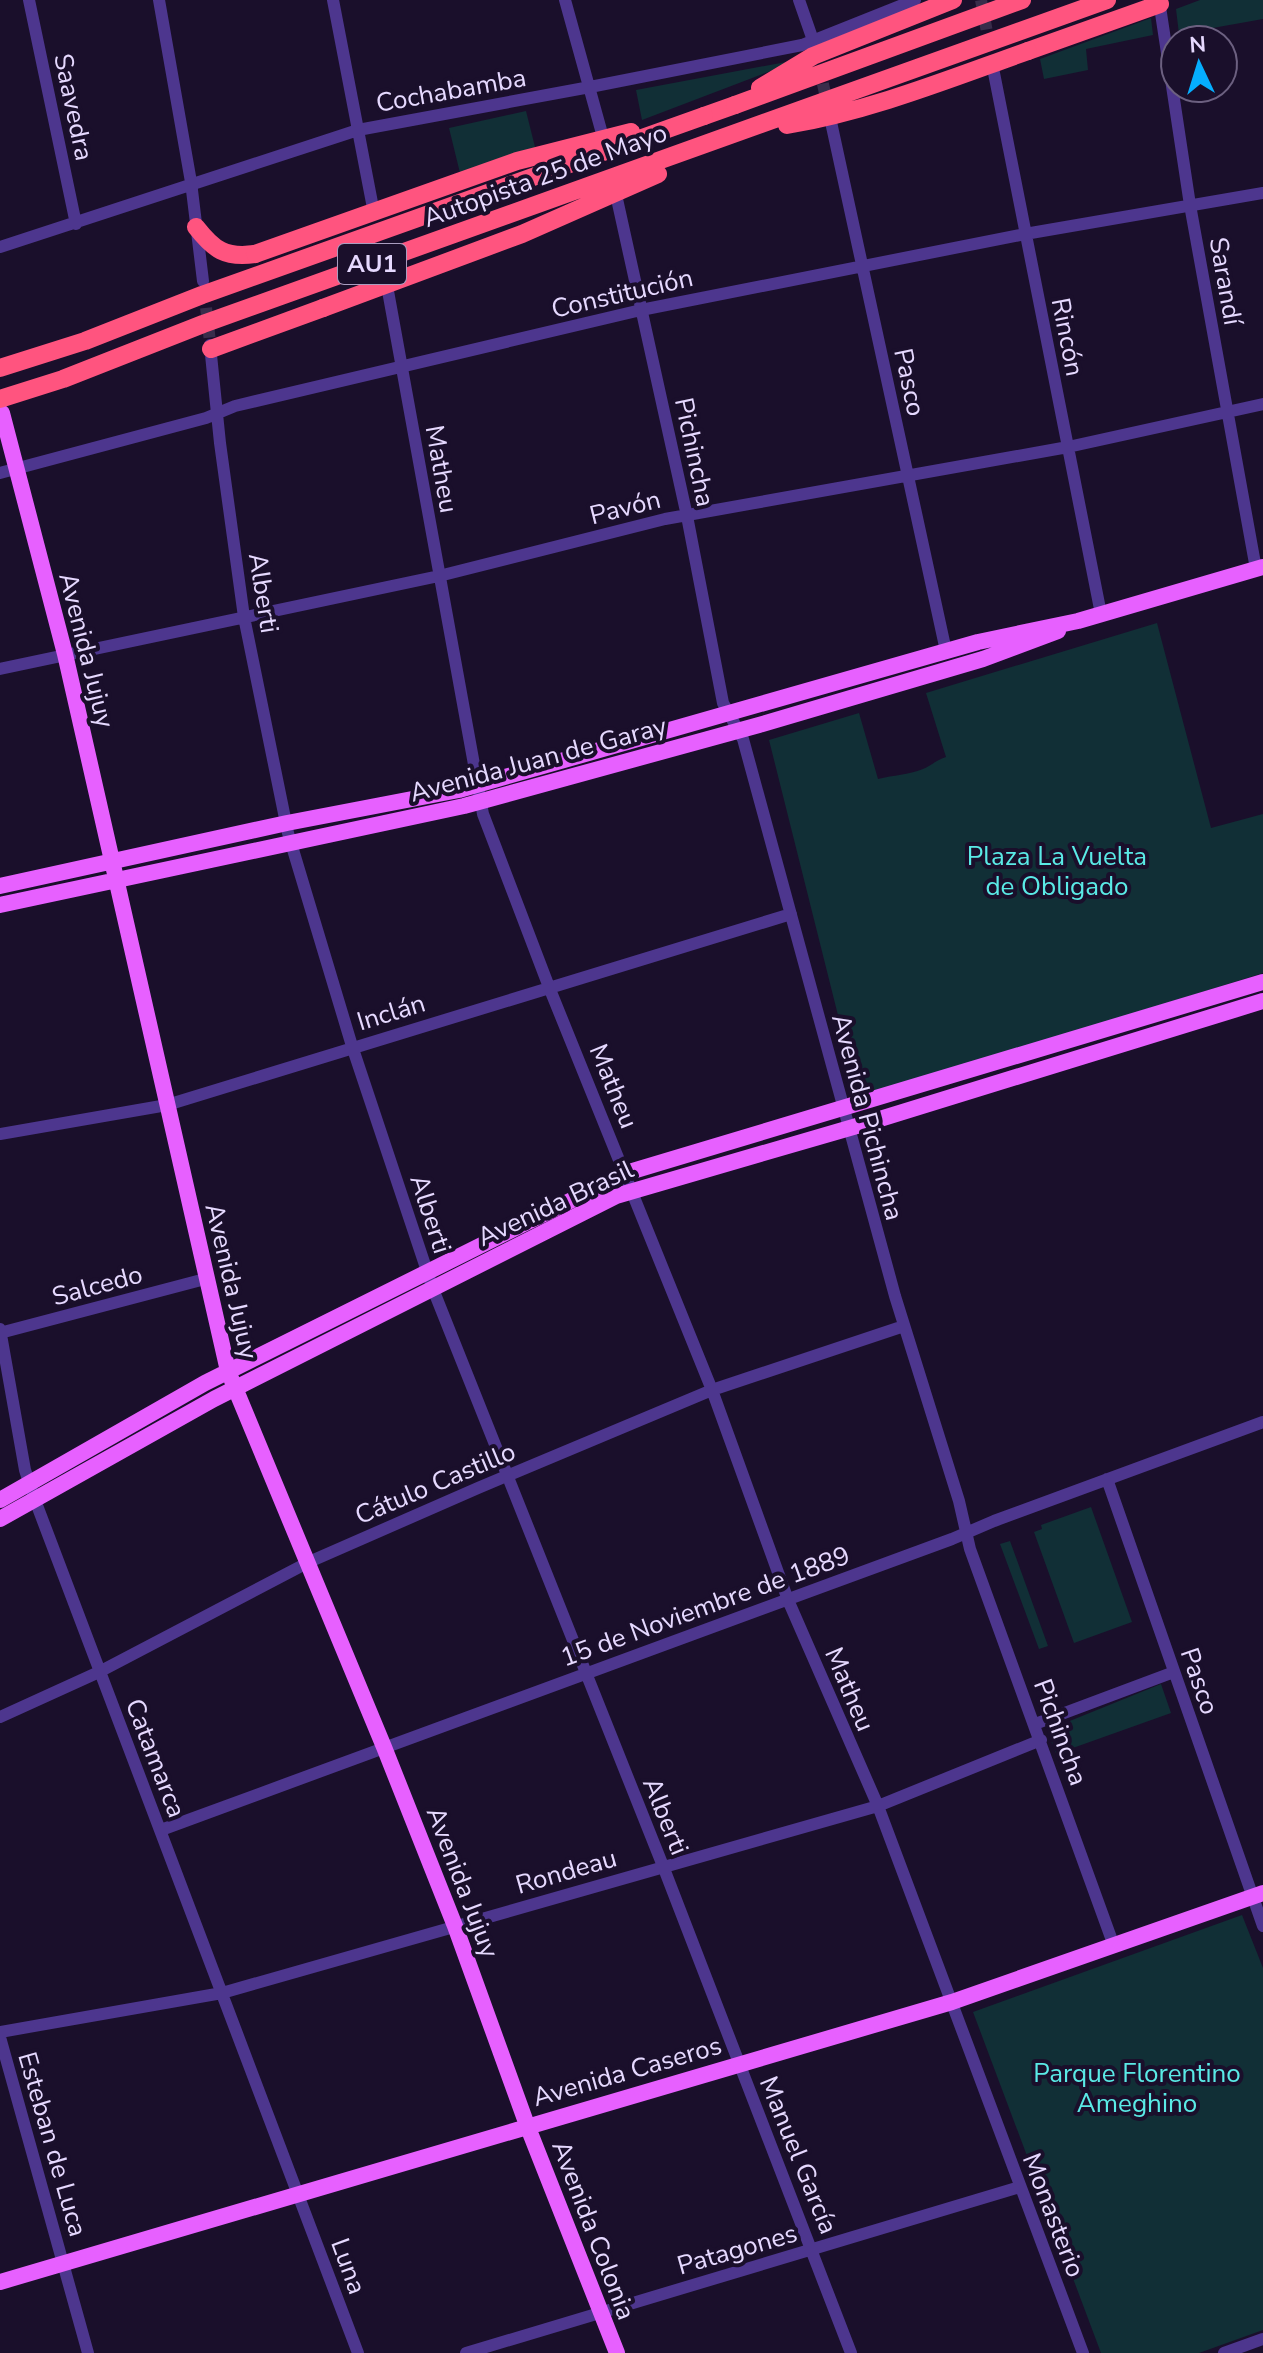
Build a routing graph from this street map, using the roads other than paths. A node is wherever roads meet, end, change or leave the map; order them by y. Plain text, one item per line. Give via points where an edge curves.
1 (29, 0) edge
2 (159, 0) edge
3 (333, 0) edge
4 (565, 0) edge
5 (799, 0) edge
6 (915, 0) edge
7 (953, 0) edge
8 (1022, 0) edge
9 (1107, 0) edge
10 (1163, 1) edge
11 (814, 45) junction
12 (993, 68) dead end
13 (590, 87) junction
14 (735, 105) junction
15 (704, 116) junction
16 (831, 122) tunnel mouth
17 (358, 130) junction
18 (601, 130) dead end
19 (744, 132) junction
20 (714, 142) junction
21 (191, 182) junction
22 (1263, 193) edge
23 (617, 199) dead end
24 (1190, 205) junction
25 (373, 208) dead end
26 (76, 224) junction
27 (196, 227) junction
28 (1025, 234) junction
29 (0, 247) edge
30 (862, 266) junction
31 (203, 281) tunnel mouth
32 (388, 291) tunnel mouth
33 (641, 310) junction
34 (210, 346) joint
35 (401, 367) junction
36 (0, 368) edge
37 (1263, 404) edge
38 (1, 406) edge
39 (217, 413) junction
40 (1227, 414) junction
41 (1068, 447) junction
42 (17, 469) junction
43 (0, 473) edge
44 (908, 474) junction
45 (687, 516) junction
46 (1260, 568) edge
47 (439, 576) junction
48 (1101, 614) junction
49 (244, 617) junction
50 (1078, 621) junction
51 (946, 651) junction
52 (65, 654) junction
53 (0, 669) edge
54 (729, 713) junction
55 (739, 731) junction
56 (478, 794) junction
57 (287, 823) junction
58 (291, 843) junction
59 (113, 861) junction
60 (117, 879) junction
61 (0, 886) edge
62 (0, 905) edge
63 (791, 914) junction
64 (1263, 982) edge
65 (549, 987) junction
66 (1263, 1001) edge
67 (352, 1046) junction
68 (167, 1105) junction
69 (842, 1110) junction
70 (848, 1128) junction
71 (0, 1134) edge
72 (626, 1173) junction
73 (632, 1190) junction
74 (426, 1272) junction
75 (205, 1279) junction
76 (433, 1289) junction
77 (904, 1326) junction
78 (0, 1331) edge
79 (228, 1371) junction
80 (234, 1389) junction
81 (712, 1390) junction
82 (1263, 1422) edge
83 (508, 1475) junction
84 (1107, 1479) junction
85 (32, 1491) junction
86 (0, 1500) edge
87 (0, 1519) edge
88 (967, 1533) junction
89 (309, 1562) junction
90 (788, 1600) junction
91 (99, 1672) junction
92 (1174, 1672) junction
93 (585, 1673) junction
94 (0, 1717) edge
95 (1035, 1724) junction
96 (1041, 1740) junction
97 (384, 1747) junction
98 (878, 1806) junction
99 (161, 1830) junction
100 (663, 1866) junction
101 (1258, 1895) edge
102 (455, 1926) junction
103 (1263, 1926) edge
104 (1114, 1946) junction
105 (222, 1993) junction
106 (952, 2002) junction
107 (0, 2035) edge
108 (739, 2063) junction
109 (527, 2125) junction
110 (1020, 2187) junction
111 (299, 2195) junction
112 (813, 2251) junction
113 (63, 2263) junction
114 (0, 2282) edge
115 (600, 2311) junction
116 (1263, 2339) edge
117 (88, 2353) edge
118 (358, 2353) edge
119 (466, 2353) edge
120 (617, 2353) edge
121 (851, 2353) edge
122 (1083, 2353) edge
123 (1224, 2353) edge

1 - 26 street, Saavedra
2 - 21 street
3 - 17 street
4 - 13 street
5 - 11 street
6 - 11 street, Cochabamba
7 - 14 highway, bridge via 813,56
8 - 14 highway, Autopista 25 de Mayo / AU1, bridge
9 - 19 highway, Autopista 25 de Mayo / AU1, bridge
10 - 19 highway, bridge via 837,116
10 - 24 street, Sarandí
11 - 13 street, Cochabamba
12 - 28 street, Rincón
13 - 17 street, Cochabamba
13 - 18 street
14 - 15 highway, Autopista 25 de Mayo / AU1
15 - 27 highway, bridge via 553,150 255,254 215,249
15 - 36 highway, Autopista 25 de Mayo / AU1, bridge
16 - 30 street, Pasco
17 - 21 street, Cochabamba
17 - 25 street
19 - 20 highway, Autopista 25 de Mayo / AU1, bridge
20 - 34 highway, bridge via 522,234
20 - 38 highway, Autopista 25 de Mayo / AU1, bridge via 203,324
21 - 26 street, Cochabamba
21 - 27 street
22 - 24 street, Constitución
23 - 33 street, Pichincha
24 - 28 street, Constitución
24 - 40 street, Sarandí
26 - 29 street, Cochabamba
27 - 31 street
28 - 30 street, Constitución
28 - 41 street, Rincón
30 - 33 street, Constitución
30 - 44 street, Pasco
32 - 35 street, Matheu
33 - 35 street, Constitución
33 - 45 street, Pichincha
34 - 39 street, Alberti
35 - 39 street, Constitución
35 - 47 street, Matheu
37 - 40 street, Pavón
38 - 42 main road, Avenida Jujuy
39 - 42 street, Constitución
39 - 49 street, Alberti
40 - 41 street, Pavón
40 - 46 street, Sarandí
41 - 44 street, Pavón
41 - 48 street, Rincón
42 - 43 street, Constitución
42 - 52 main road, Avenida Jujuy
44 - 45 street, Pavón
44 - 51 street, Pasco
45 - 47 street, Pavón
45 - 54 street, Pichincha
46 - 48 main road, Avenida Juan de Garay
47 - 49 street, Pavón
47 - 56 street, Matheu
48 - 50 main road, Avenida Juan de Garay
49 - 52 street, Pavón
49 - 57 street, Alberti
50 - 51 main road, Avenida Juan de Garay
50 - 55 main road, Avenida Juan de Garay via 983,659
51 - 54 main road, Avenida Juan de Garay
52 - 53 street, Pavón
52 - 59 main road, Avenida Jujuy
54 - 55 street, Avenida Pichincha
54 - 56 main road, Avenida Juan de Garay
55 - 56 main road, Avenida Juan de Garay
55 - 63 street, Avenida Pichincha
56 - 57 main road, Avenida Juan de Garay
56 - 58 main road, Avenida Juan de Garay
56 - 65 street, Matheu
57 - 58 street, Alberti
57 - 59 main road, Avenida Juan de Garay
58 - 60 main road, Avenida Juan de Garay
58 - 67 street, Alberti
59 - 60 main road, Avenida Jujuy
59 - 61 main road, Avenida Juan de Garay
60 - 62 main road, Avenida Juan de Garay
60 - 68 main road, Avenida Jujuy
63 - 65 street, Inclán
63 - 69 street, Avenida Pichincha
64 - 69 main road, Avenida Brasil
65 - 67 street, Inclán
65 - 72 street, Matheu
66 - 70 main road, Avenida Brasil
67 - 68 street, Inclán
67 - 74 street, Alberti
68 - 71 street, Inclán
68 - 75 main road, Avenida Jujuy
69 - 70 street, Avenida Pichincha
69 - 72 main road, Avenida Brasil
70 - 73 main road, Avenida Brasil
70 - 77 street, Avenida Pichincha
72 - 73 street, Matheu
72 - 74 main road, Avenida Brasil
73 - 76 main road, Avenida Brasil
73 - 81 street, Matheu
74 - 76 street, Alberti
74 - 79 main road, Avenida Brasil
75 - 78 street, Salcedo
75 - 79 main road, Avenida Jujuy
76 - 80 main road, Avenida Brasil
76 - 83 street, Alberti
77 - 81 street, Cátulo Castillo
77 - 88 street, Avenida Pichincha
78 - 85 street, Catamarca
79 - 80 main road, Avenida Jujuy
79 - 85 main road, Avenida Brasil
80 - 85 main road, Avenida Brasil
80 - 89 main road, Avenida Jujuy
81 - 83 street, Cátulo Castillo
81 - 90 street, Matheu
82 - 84 street, 15 de Noviembre de 1889
83 - 89 street, Cátulo Castillo
83 - 93 street, Alberti
84 - 88 street, 15 de Noviembre de 1889
84 - 92 street, Pasco
85 - 86 main road, Avenida Brasil
85 - 87 main road, Avenida Brasil
85 - 91 street, Catamarca
88 - 90 street, 15 de Noviembre de 1889
88 - 95 street, Pichincha
89 - 91 street, Cátulo Castillo
89 - 97 main road, Avenida Jujuy
90 - 93 street, 15 de Noviembre de 1889
90 - 98 street, Matheu
91 - 94 street, Cátulo Castillo
91 - 99 street, Catamarca
92 - 95 street
92 - 101 street, Pasco
93 - 97 street, 15 de Noviembre de 1889
93 - 100 street, Alberti
95 - 96 street, Pichincha
96 - 98 street, Rondeau
96 - 104 street, Pichincha
97 - 99 street, 15 de Noviembre de 1889
97 - 102 main road, Avenida Jujuy
98 - 100 street, Rondeau
98 - 106 street, Matheu
99 - 105 street, Catamarca
100 - 102 street, Rondeau
100 - 108 street, Alberti
101 - 103 street, Pasco
101 - 104 main road, Avenida Caseros
102 - 105 street, Rondeau
102 - 109 main road, Avenida Jujuy
104 - 106 main road, Avenida Caseros
105 - 107 street, Rondeau
105 - 111 street, Catamarca
106 - 108 main road, Avenida Caseros
106 - 110 street, Monasterio
107 - 113 street, Esteban de Luca
108 - 109 main road, Avenida Caseros
108 - 112 street, Manuel García
109 - 111 main road, Avenida Caseros
109 - 115 main road, Avenida Colonia
110 - 112 street, Patagones
110 - 122 street, Monasterio
111 - 113 main road, Avenida Caseros
111 - 118 street, Luna
112 - 115 street, Patagones
112 - 121 street, Manuel García
113 - 114 main road, Avenida Caseros
113 - 117 street, Esteban de Luca
115 - 119 street, Patagones
115 - 120 main road, Avenida Colonia
116 - 123 street

